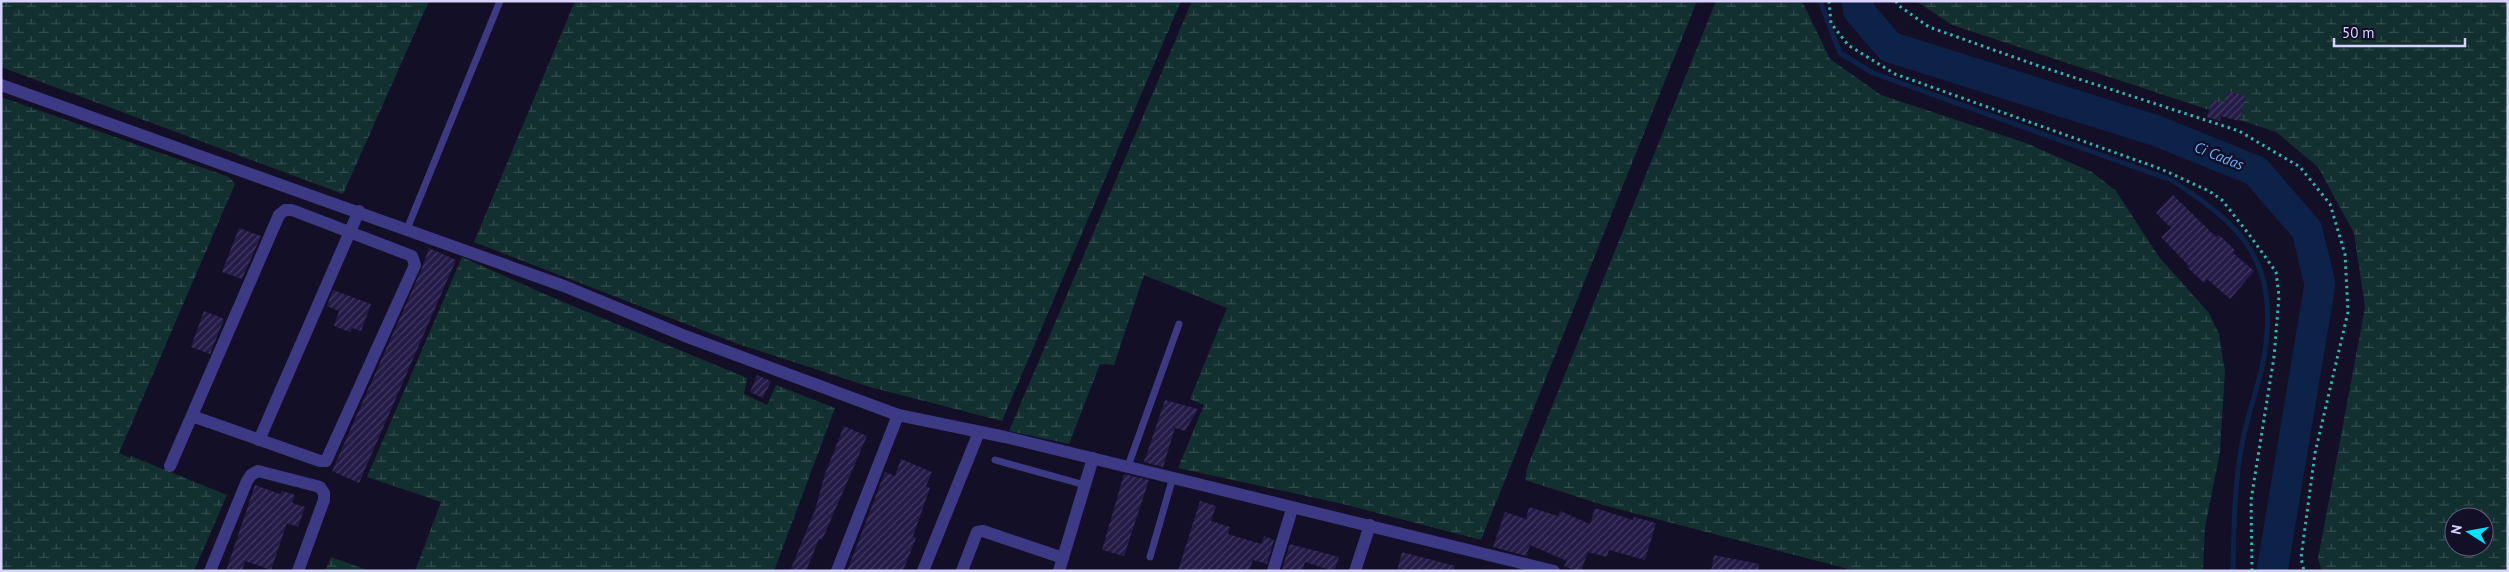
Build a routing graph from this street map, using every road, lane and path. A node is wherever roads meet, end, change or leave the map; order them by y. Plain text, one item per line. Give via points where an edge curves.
1 (500, 1) edge
2 (1829, 1) edge
3 (1896, 1) edge
4 (1, 85) edge
5 (360, 212) junction
6 (407, 229) junction
7 (351, 233) junction
8 (1179, 324) dead end
9 (898, 415) junction
10 (192, 416) junction
11 (979, 432) junction
12 (259, 440) junction
13 (1093, 458) junction
14 (995, 460) dead end
15 (170, 466) dead end
16 (1128, 466) junction
17 (1173, 477) junction
18 (1084, 486) junction
19 (1292, 509) junction
20 (1370, 525) junction
21 (1150, 557) dead end
22 (1061, 565) edge
23 (210, 571) edge
24 (298, 571) edge
25 (837, 571) edge
26 (923, 571) edge
27 (962, 571) edge
28 (1273, 571) edge
29 (1355, 571) edge
30 (1554, 571) edge
31 (2252, 571) edge
32 (2304, 571) edge

1 - 6 lane
2 - 31 path via 1831,24 1848,45 1895,74 2161,169 2222,200 2251,237 2276,272 2279,296 2274,357 2252,500
3 - 32 path via 1929,27 2240,131 2300,167 2330,204 2345,254 2348,312 2315,453 2300,558
4 - 5 street
5 - 6 street
5 - 7 street
6 - 9 street
7 - 10 street via 292,210 282,212
7 - 12 street
7 - 12 street via 412,256 415,265 326,461
8 - 16 lane
9 - 11 street
9 - 25 street
10 - 12 street
10 - 15 street
11 - 13 street
11 - 26 street
13 - 16 street
13 - 18 street
14 - 18 lane
16 - 17 street
17 - 19 street
17 - 21 lane
18 - 22 street
19 - 20 street
19 - 28 street
20 - 29 street
20 - 30 street
22 - 27 street via 983,531 977,532
23 - 24 street via 247,481 258,471 320,487 324,492 324,500

